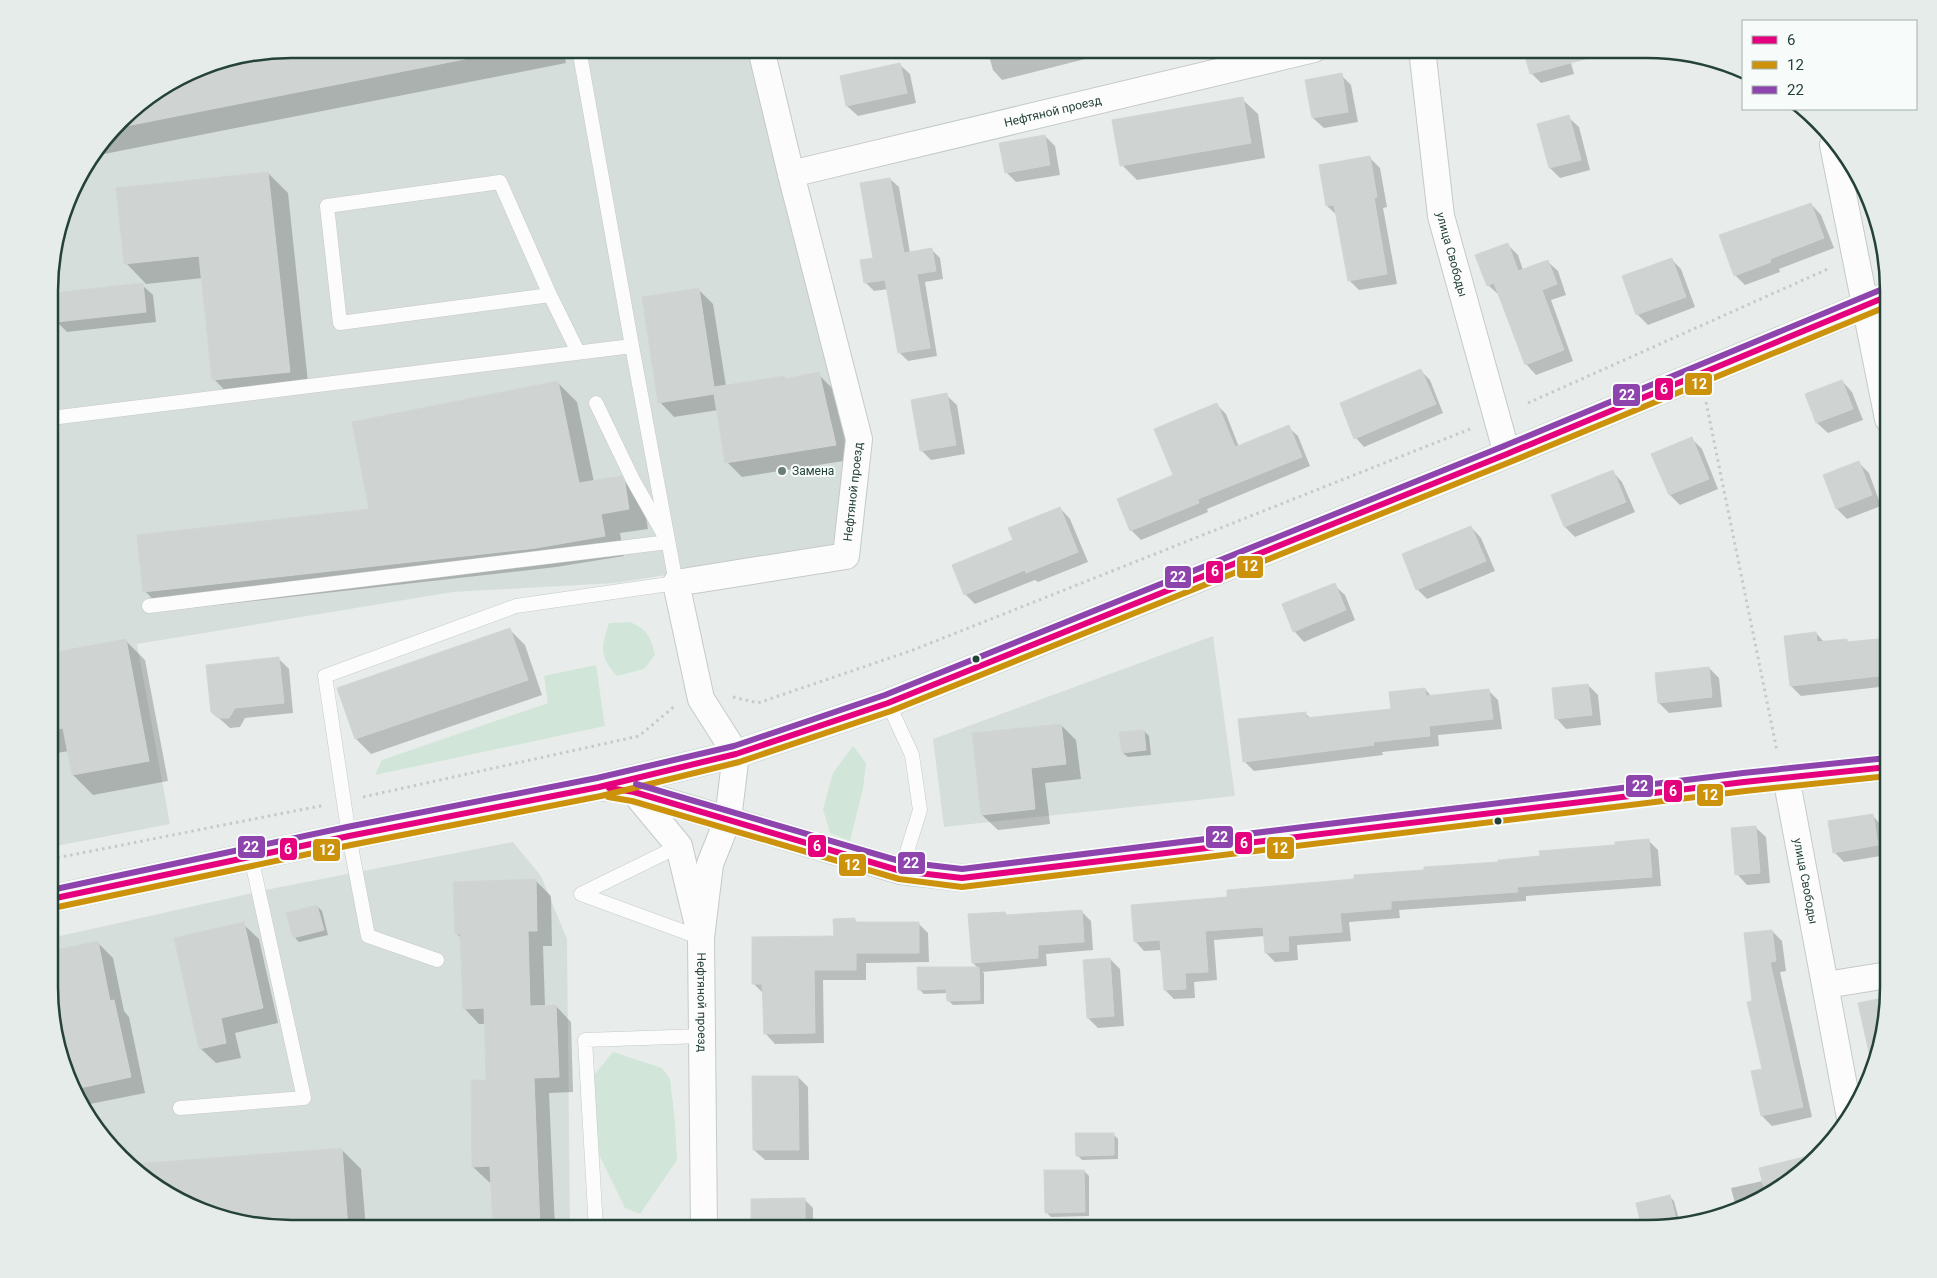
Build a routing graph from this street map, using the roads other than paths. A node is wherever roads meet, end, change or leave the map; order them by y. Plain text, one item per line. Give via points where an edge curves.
1 (581, 58) edge
2 (763, 58) edge
3 (1276, 58) edge
4 (1423, 58) edge
5 (1835, 154) edge
6 (791, 174) junction
7 (550, 295) junction
8 (1877, 301) edge
9 (1880, 333) edge
10 (632, 346) junction
11 (578, 352) junction
12 (596, 403) dead end
13 (58, 417) edge
14 (1507, 454) junction
15 (668, 542) junction
16 (676, 583) junction
17 (149, 606) dead end
18 (888, 703) junction
19 (736, 754) junction
20 (1880, 768) edge
21 (1786, 777) junction
22 (599, 787) junction
23 (634, 792) junction
24 (728, 819) junction
25 (349, 836) junction
26 (679, 846) junction
27 (250, 857) junction
28 (901, 871) junction
29 (58, 898) edge
30 (701, 938) junction
31 (437, 960) dead end
32 (1880, 976) edge
33 (1826, 985) junction
34 (702, 1036) junction
35 (1848, 1105) edge
36 (180, 1108) dead end
37 (595, 1220) edge
38 (704, 1220) edge

1 - 10 lane
2 - 6 street, Нефтяной проезд
3 - 6 street, Нефтяной проезд
4 - 14 street, улица Свободы via 1441,216
5 - 8 street via 1856,256
6 - 16 street, Нефтяной проезд via 859,440 846,556
7 - 7 lane via 340,323 327,206 500,182
7 - 11 lane
8 - 9 street
8 - 14 street
10 - 11 lane
10 - 15 lane
11 - 13 lane
12 - 15 lane via 633,480
14 - 18 street
15 - 16 lane
15 - 17 lane
16 - 19 street via 700,699
16 - 25 lane via 516,606 325,676
18 - 19 street
18 - 28 lane via 912,755 920,810
19 - 22 street
19 - 24 street
20 - 21 street
21 - 28 street via 962,878
21 - 33 street, улица Свободы
22 - 23 street
22 - 25 street
23 - 24 street
23 - 26 street, Нефтяной проезд
24 - 28 street
24 - 30 street via 710,864
25 - 27 street
25 - 31 lane via 368,936
26 - 30 street, Нефтяной проезд
26 - 30 lane via 581,894
27 - 29 street
27 - 36 lane via 304,1098
30 - 34 street, Нефтяной проезд
32 - 33 street
33 - 35 street, улица Свободы
34 - 37 lane via 585,1040
34 - 38 street, Нефтяной проезд

